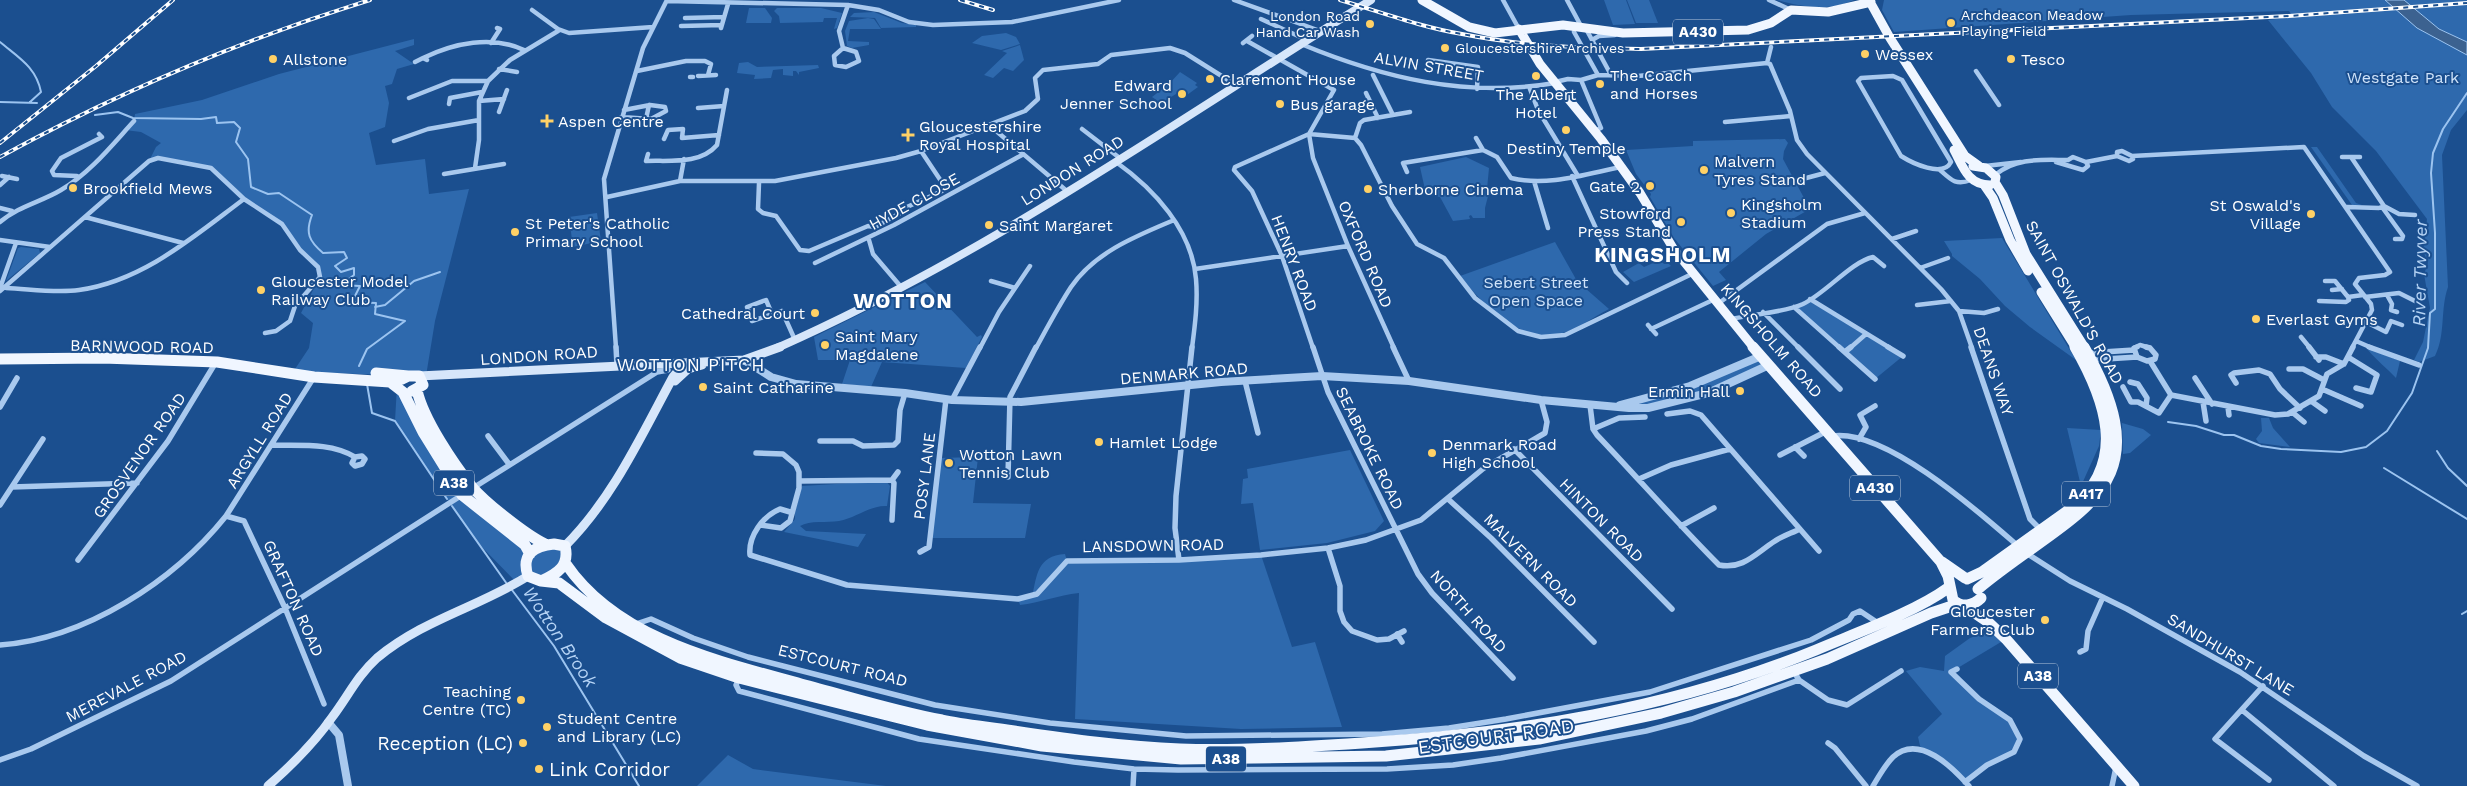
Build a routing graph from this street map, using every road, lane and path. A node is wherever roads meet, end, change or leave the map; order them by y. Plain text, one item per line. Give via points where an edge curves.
1 (667, 0) edge
2 (1119, 0) edge
3 (1234, 0) edge
4 (1371, 0) edge
5 (1422, 0) edge
6 (1432, 0) edge
7 (1503, 0) edge
8 (1567, 0) edge
9 (1769, 0) edge
10 (1872, 1) edge
11 (728, 4) junction
12 (848, 5) junction
13 (532, 10) dead end
14 (1791, 10) junction
15 (1575, 16) junction
16 (724, 17) junction
17 (685, 18) dead end
18 (1261, 19) dead end
19 (1566, 25) junction
20 (653, 26) junction
21 (681, 26) dead end
22 (1583, 27) junction
23 (500, 29) dead end
24 (1519, 29) junction
25 (558, 31) junction
26 (1320, 31) junction
27 (1623, 33) junction
28 (1252, 36) dead end
29 (1582, 36) dead end
30 (1592, 40) junction
31 (491, 42) junction
32 (1304, 42) junction
33 (1771, 47) dead end
34 (843, 48) junction
35 (524, 50) junction
36 (1280, 58) junction
37 (1428, 60) dead end
38 (416, 62) dead end
39 (1767, 63) junction
40 (499, 69) junction
41 (517, 71) dead end
42 (637, 71) junction
43 (1976, 71) dead end
44 (716, 75) dead end
45 (1373, 75) dead end
46 (1611, 75) junction
47 (708, 76) junction
48 (1598, 76) junction
49 (694, 77) dead end
50 (1581, 80) junction
51 (1916, 80) junction
52 (488, 81) junction
53 (1555, 82) junction
54 (1236, 86) junction
55 (1478, 89) junction
56 (1530, 89) junction
57 (507, 90) dead end
58 (727, 90) dead end
59 (482, 92) junction
60 (1366, 93) dead end
61 (413, 99) dead end
62 (504, 99) junction
63 (479, 101) junction
64 (449, 104) dead end
65 (650, 105) junction
66 (1999, 105) dead end
67 (724, 106) junction
68 (698, 108) dead end
69 (624, 110) junction
70 (499, 112) dead end
71 (1410, 112) dead end
72 (1393, 115) junction
73 (1791, 116) junction
74 (621, 117) junction
75 (1378, 118) junction
76 (646, 119) junction
77 (478, 120) junction
78 (134, 121) dead end
79 (1725, 122) dead end
80 (1082, 129) dead end
81 (995, 130) dead end
82 (1594, 130) junction
83 (99, 134) dead end
84 (1309, 134) junction
85 (719, 135) junction
86 (1355, 138) junction
87 (1476, 138) dead end
88 (664, 139) dead end
89 (479, 140) junction
90 (394, 141) dead end
91 (472, 142) dead end
92 (1483, 150) junction
93 (921, 151) junction
94 (648, 154) dead end
95 (1022, 155) junction
96 (2117, 156) junction
97 (2132, 156) junction
98 (2342, 157) dead end
99 (2351, 157) junction
100 (2360, 157) dead end
101 (684, 159) junction
102 (1118, 160) junction
103 (2068, 160) junction
104 (2050, 161) junction
105 (2022, 162) junction
106 (2086, 162) junction
107 (504, 164) dead end
108 (1981, 166) junction
109 (2071, 166) junction
110 (1621, 167) junction
111 (475, 168) junction
112 (1940, 170) junction
113 (1966, 171) junction
114 (1407, 172) dead end
115 (1825, 173) junction
116 (444, 174) dead end
117 (2, 176) dead end
118 (78, 176) junction
119 (1575, 176) junction
120 (9, 177) junction
121 (1995, 178) junction
122 (17, 179) dead end
123 (1971, 180) junction
124 (1534, 181) junction
125 (1796, 181) dead end
126 (680, 182) junction
127 (759, 182) junction
128 (0, 185) edge
129 (1984, 185) junction
130 (1068, 192) junction
131 (607, 197) junction
132 (244, 199) junction
133 (2383, 206) junction
134 (2347, 207) junction
135 (0, 208) edge
136 (12, 211) junction
137 (1865, 213) junction
138 (2415, 215) dead end
139 (85, 217) junction
140 (1174, 220) junction
141 (0, 222) edge
142 (1548, 228) dead end
143 (1917, 237) dead end
144 (1892, 239) junction
145 (2395, 239) dead end
146 (0, 240) edge
147 (869, 240) junction
148 (16, 243) junction
149 (183, 243) junction
150 (1348, 246) junction
151 (50, 247) junction
152 (1282, 256) junction
153 (1948, 258) dead end
154 (815, 263) dead end
155 (1030, 266) dead end
156 (1884, 266) dead end
157 (1920, 268) junction
158 (1196, 269) junction
159 (1694, 274) junction
160 (991, 281) dead end
161 (2325, 281) dead end
162 (1627, 283) dead end
163 (902, 288) junction
164 (1015, 288) junction
165 (2, 289) edge
166 (2332, 290) dead end
167 (2342, 290) junction
168 (2348, 296) junction
169 (2364, 296) junction
170 (2386, 296) junction
171 (1810, 299) junction
172 (1717, 301) junction
173 (1951, 301) junction
174 (2319, 301) dead end
175 (2415, 301) dead end
176 (1924, 304) junction
177 (1917, 306) dead end
178 (1794, 307) junction
179 (1998, 309) dead end
180 (1928, 310) dead end
181 (1959, 311) junction
182 (1763, 312) junction
183 (2397, 312) dead end
184 (772, 314) junction
185 (1731, 319) junction
186 (2366, 322) junction
187 (2402, 325) dead end
188 (265, 333) dead end
189 (1656, 334) dead end
190 (1866, 334) junction
191 (2301, 337) dead end
192 (795, 340) junction
193 (2356, 340) junction
194 (2134, 350) junction
195 (1846, 351) junction
196 (756, 356) junction
197 (1761, 356) junction
198 (1903, 356) dead end
199 (2085, 357) junction
200 (2137, 357) junction
201 (2348, 357) junction
202 (0, 359) edge
203 (744, 360) junction
204 (2150, 361) junction
205 (217, 362) junction
206 (712, 362) junction
207 (685, 363) junction
208 (2344, 364) junction
209 (616, 365) junction
210 (1769, 365) junction
211 (2419, 365) dead end
212 (2289, 369) dead end
213 (668, 370) dead end
214 (758, 370) junction
215 (282, 373) junction
216 (408, 376) junction
217 (1322, 376) junction
218 (314, 377) junction
219 (17, 378) dead end
220 (1875, 378) dead end
221 (2195, 378) dead end
222 (2324, 380) junction
223 (1245, 381) junction
224 (1409, 381) junction
225 (2130, 382) dead end
226 (2236, 383) dead end
227 (420, 384) junction
228 (1190, 386) junction
229 (2123, 387) dead end
230 (2356, 388) dead end
231 (400, 389) junction
232 (1840, 389) dead end
233 (2322, 389) junction
234 (666, 393) junction
235 (905, 393) junction
236 (2171, 395) junction
237 (949, 399) junction
238 (1540, 400) junction
239 (2311, 400) junction
240 (1010, 402) junction
241 (2203, 402) junction
242 (2212, 404) junction
243 (1590, 406) junction
244 (1616, 406) junction
245 (1875, 406) dead end
246 (2146, 406) junction
247 (2361, 406) dead end
248 (0, 407) edge
249 (2228, 407) junction
250 (2300, 408) junction
251 (2325, 411) dead end
252 (2292, 412) junction
253 (1666, 414) dead end
254 (2230, 415) dead end
255 (1644, 417) dead end
256 (2206, 421) dead end
257 (2304, 422) dead end
258 (1593, 429) junction
259 (1258, 433) dead end
260 (1830, 433) junction
261 (488, 436) dead end
262 (44, 439) dead end
263 (1859, 440) junction
264 (820, 441) dead end
265 (271, 445) junction
266 (1795, 447) junction
267 (1514, 449) junction
268 (1730, 450) junction
269 (756, 452) dead end
270 (1780, 455) dead end
271 (1804, 456) dead end
272 (355, 457) dead end
273 (508, 464) junction
274 (898, 472) dead end
275 (1008, 477) dead end
276 (1639, 478) junction
277 (892, 480) junction
278 (800, 481) junction
279 (137, 483) junction
280 (12, 487) junction
281 (473, 488) junction
282 (462, 495) junction
283 (1448, 499) junction
284 (0, 505) edge
285 (1714, 508) dead end
286 (790, 512) junction
287 (226, 516) junction
288 (892, 520) dead end
289 (760, 525) junction
290 (1681, 526) junction
291 (1800, 529) junction
292 (2041, 530) junction
293 (1397, 531) junction
294 (545, 544) junction
295 (565, 546) junction
296 (1328, 548) junction
297 (2022, 550) junction
298 (1819, 551) dead end
299 (920, 552) dead end
300 (530, 554) junction
301 (78, 560) dead end
302 (1179, 560) junction
303 (1941, 562) junction
304 (566, 564) junction
305 (528, 576) junction
306 (1966, 579) junction
307 (541, 581) junction
308 (1948, 585) junction
309 (1980, 593) junction
310 (2103, 597) junction
311 (1961, 605) junction
312 (285, 608) junction
313 (1672, 609) dead end
314 (1988, 622) junction
315 (1878, 623) junction
316 (635, 624) junction
317 (1404, 631) dead end
318 (1397, 634) junction
319 (1887, 634) junction
320 (1402, 642) dead end
321 (1594, 642) dead end
322 (0, 645) edge
323 (2085, 651) dead end
324 (1951, 669) dead end
325 (1793, 671) junction
326 (1900, 675) dead end
327 (1513, 678) dead end
328 (2263, 686) junction
329 (324, 704) dead end
330 (2242, 710) junction
331 (328, 722) junction
332 (1050, 723) junction
333 (1450, 732) junction
334 (1046, 736) junction
335 (1828, 743) dead end
336 (1075, 756) junction
337 (0, 760) edge
338 (1180, 764) junction
339 (2117, 765) junction
340 (1134, 768) junction
341 (2269, 780) dead end
342 (1968, 784) edge
343 (268, 786) edge
344 (348, 786) edge
345 (1133, 786) edge
346 (1866, 786) edge
347 (1873, 786) edge
348 (2112, 786) edge
349 (2134, 786) edge
350 (2334, 786) edge
351 (2418, 786) edge

1 - 11 street
1 - 20 street
2 - 12 street via 1012,22 961,25 914,23 880,10
3 - 26 street
4 - 26 main road, LONDON ROAD
5 - 24 main road, A430 via 1475,30 1501,33
6 - 24 main road, A430 via 1479,26
7 - 24 street
8 - 15 street
9 - 14 street
10 - 14 main road via 1867,6 1828,12
10 - 51 main road via 1876,16
11 - 12 street
11 - 16 street
12 - 34 street via 839,32
13 - 25 street
14 - 27 main road, A430 via 1771,23 1748,30
15 - 19 street
15 - 22 street
16 - 17 street
16 - 21 street via 721,26
18 - 32 street, ALVIN STREET
19 - 22 main road, A430
19 - 24 main road, A430
20 - 25 street via 582,34
20 - 42 street
22 - 27 main road, A430
22 - 30 street
23 - 31 street
24 - 53 main road, A430
25 - 35 street
26 - 32 main road, LONDON ROAD
27 - 30 street via 1598,36
28 - 36 street via 1245,42
29 - 48 street via 1575,35
30 - 46 street
31 - 35 street via 516,45
31 - 38 street via 459,44 435,51
32 - 36 main road, LONDON ROAD
32 - 55 street, ALVIN STREET via 1353,64 1393,75
33 - 39 street
34 - 34 street via 856,52 859,62 846,67 835,65 834,56
35 - 40 street
36 - 54 main road, LONDON ROAD
36 - 84 street via 1334,90
37 - 55 street via 1478,67
39 - 46 street, ALVIN STREET via 1638,76
39 - 73 street, DEANS WAY
40 - 41 street
40 - 52 street
42 - 47 street via 706,60 710,64
42 - 69 street
43 - 66 street
44 - 47 street
45 - 72 street
46 - 48 street, ALVIN STREET
47 - 49 street
48 - 50 street, ALVIN STREET
50 - 53 street, ALVIN STREET
50 - 82 street via 1600,119 1602,128
51 - 108 main road via 1964,156
51 - 113 main road via 1923,98
52 - 59 street
52 - 61 street via 464,79 448,82
53 - 56 street, ALVIN STREET
53 - 82 main road, A430
54 - 93 street via 1185,53 1170,48 1111,55 1098,64 1043,70 1035,78 1039,97 1025,111
54 - 102 main road, LONDON ROAD
55 - 56 street, ALVIN STREET
56 - 119 street via 1538,110
57 - 62 street
58 - 67 street
59 - 63 street
59 - 64 street via 454,96
60 - 75 street
62 - 63 street
62 - 70 street
63 - 77 street
65 - 69 street
65 - 76 street
65 - 76 street via 660,105 666,111 662,116
67 - 68 street
67 - 85 street
69 - 74 street
71 - 72 street
72 - 75 street
73 - 79 street
73 - 115 street, DEANS WAY via 1796,140
74 - 76 street
74 - 131 street via 604,179
75 - 86 street via 1360,123
77 - 89 street
77 - 90 street via 428,129 403,141
78 - 118 street
80 - 102 street
81 - 95 street
82 - 110 main road, KINGSHOLM ROAD / A430
83 - 118 street via 102,137 62,158 52,171 54,174
84 - 86 street
84 - 150 street, OXFORD ROAD via 1313,158
84 - 152 street, HENRY ROAD via 1235,166 1234,170 1252,191
85 - 88 street via 682,138 683,129 668,130
85 - 101 street via 717,145 709,155
86 - 159 street via 1417,244 1444,258 1475,298 1518,331 1541,337 1565,335
87 - 92 street
89 - 91 street
89 - 111 street
92 - 114 street via 1403,163
92 - 124 street via 1501,158 1511,178
93 - 127 street via 795,178
93 - 127 street via 944,184 942,191 875,227 868,226 808,251 800,250 776,216 763,213 758,208
94 - 101 street via 646,161
95 - 130 street via 1031,159
95 - 147 street, HYDE CLOSE via 950,198
96 - 97 street via 2117,152 2122,151
96 - 97 street via 2129,161 2133,160
96 - 106 street
97 - 134 street via 2304,147
98 - 99 street
99 - 100 street
99 - 133 street
101 - 126 street
102 - 130 main road, LONDON ROAD
102 - 140 street
103 - 104 street
103 - 106 street via 2077,157
103 - 109 street
104 - 105 street
104 - 109 street
105 - 108 street
105 - 121 street via 2002,169
106 - 109 street via 2088,166 2085,169
107 - 111 street
108 - 113 main road via 1971,166
108 - 121 main road
110 - 119 street
110 - 159 main road, KINGSHOLM ROAD / A430 via 1673,248
111 - 116 street
112 - 112 street via 1901,156 1858,81 1861,78 1893,76 1902,80 1951,162
112 - 123 street via 1958,183
113 - 123 main road
115 - 125 street
115 - 137 street, DEANS WAY
117 - 120 street
118 - 136 street via 58,192
119 - 124 street
119 - 162 street via 1616,272
120 - 122 street
120 - 128 street
121 - 129 main road
121 - 199 main road, SAINT OSWALD'S ROAD / A417 via 2030,260
123 - 129 main road
124 - 142 street
126 - 127 street
126 - 131 street
129 - 199 main road, SAINT OSWALD'S ROAD / A417 via 1994,198 2012,244
130 - 163 main road, LONDON ROAD
131 - 209 street
132 - 139 street via 211,168 158,158 150,161
132 - 149 street
132 - 188 street via 282,224 300,250 318,267 320,277 295,306 290,321 276,332
133 - 134 street
133 - 138 street via 2399,214
133 - 145 street via 2403,236
134 - 169 street via 2390,272 2356,280 2355,284
135 - 136 street
136 - 141 street
137 - 144 street, DEANS WAY
137 - 172 street via 1827,224
139 - 149 street
139 - 151 street
140 - 158 street
140 - 240 street via 1116,247 1096,260 1072,286 1025,366
143 - 144 street via 1914,231
144 - 157 street, DEANS WAY
146 - 148 street
147 - 154 street
147 - 163 street, HYDE CLOSE via 873,254
148 - 151 street
148 - 165 street
149 - 165 street via 147,268 97,287 60,291
150 - 152 street
150 - 224 street, OXFORD ROAD
151 - 165 street
152 - 158 street
152 - 217 street, HENRY ROAD
153 - 157 street
155 - 164 street
156 - 171 street via 1873,257 1864,259 1834,285
157 - 173 street, DEANS WAY
158 - 228 street
159 - 172 main road, KINGSHOLM ROAD / A430
160 - 164 street
161 - 167 street via 2335,281
163 - 192 main road, LONDON ROAD
164 - 237 street
166 - 167 street
167 - 168 street
168 - 169 street
168 - 174 street via 2346,302
169 - 170 street
169 - 186 street via 2372,307
170 - 175 street via 2399,293
170 - 183 street via 2392,304 2391,310
171 - 178 street
171 - 190 street
172 - 185 main road, KINGSHOLM ROAD / A430
172 - 189 street via 1650,327
173 - 176 street
173 - 181 street, DEANS WAY
176 - 177 street
176 - 180 street
178 - 182 street
178 - 195 street
179 - 181 street via 1986,313
181 - 292 street, DEANS WAY via 2030,519
182 - 185 street
182 - 232 street
184 - 184 street via 752,321 747,307 766,300
184 - 192 street via 782,311
185 - 197 main road, KINGSHOLM ROAD / A430
186 - 187 street via 2386,332 2391,321
186 - 193 street
190 - 195 street
190 - 198 street
191 - 208 street via 2317,359 2326,357
192 - 196 main road, LONDON ROAD
193 - 201 street
193 - 211 street
194 - 199 street
194 - 200 street
194 - 204 street via 2140,345 2150,348 2156,358
195 - 220 street
196 - 203 main road, LONDON ROAD
196 - 214 street
197 - 210 main road, KINGSHOLM ROAD / A430
197 - 244 street, DENMARK ROAD via 1690,386
199 - 200 street
199 - 292 main road, SAINT OSWALD'S ROAD / A417 via 2107,420 2105,458 2096,482 2086,495
199 - 297 main road, SAINT OSWALD'S ROAD / A417 via 2106,390 2115,422 2117,440 2113,467 2107,483 2094,500
200 - 204 street
201 - 208 street
201 - 230 street via 2377,375 2370,393
202 - 205 main road, BARNWOOD ROAD
203 - 206 main road, LONDON ROAD
203 - 214 street, DENMARK ROAD
204 - 236 street
205 - 215 main road, BARNWOOD ROAD
205 - 279 street, GROSVENOR ROAD via 168,441
206 - 207 main road, LONDON ROAD
206 - 234 main road via 680,374
207 - 209 main road, LONDON ROAD
207 - 234 main road via 676,370
208 - 222 street via 2327,374
209 - 227 main road, LONDON ROAD via 452,376
210 - 244 street, DENMARK ROAD via 1708,393 1648,408
210 - 260 main road, KINGSHOLM ROAD / A430
212 - 222 street via 2303,369
213 - 273 street via 657,372
214 - 235 street, DENMARK ROAD via 796,384
215 - 216 main road, BARNWOOD ROAD via 318,371
215 - 218 main road, BARNWOOD ROAD
216 - 227 main road, BARNWOOD ROAD
216 - 231 main road via 401,380
217 - 223 street, DENMARK ROAD
217 - 224 street, DENMARK ROAD
217 - 293 street, SEABROKE ROAD
218 - 231 main road, BARNWOOD ROAD via 382,380
218 - 265 street, ARGYLL ROAD
219 - 248 street
221 - 242 street
222 - 233 street
223 - 228 street, DENMARK ROAD
223 - 259 street
224 - 238 street, DENMARK ROAD
225 - 246 street via 2138,384 2147,398
226 - 250 street via 2230,375 2259,370 2274,377 2280,389
227 - 231 main road
227 - 281 main road, A38 via 419,399 433,428
228 - 240 street, DENMARK ROAD
228 - 302 street via 1180,444 1174,520
229 - 246 street via 2131,402
231 - 282 main road, A38
233 - 239 street via 2319,396
233 - 247 street
234 - 295 main road via 592,519
235 - 237 street, DENMARK ROAD
235 - 264 street via 898,441 894,445 863,446 853,441
236 - 241 street
236 - 246 street via 2159,413
237 - 240 street, DENMARK ROAD
237 - 299 street, POSY LANE via 928,546
238 - 243 street, DENMARK ROAD
238 - 267 street, LANSDOWN ROAD via 1547,428 1545,433
239 - 250 street
239 - 251 street
240 - 275 street
241 - 242 street
241 - 256 street
242 - 249 street
243 - 244 street, DENMARK ROAD
243 - 258 street
245 - 263 street via 1860,416 1866,427
249 - 252 street via 2275,415
249 - 254 street
250 - 252 street
252 - 257 street
253 - 268 street via 1680,411 1698,413
255 - 258 street via 1619,418
258 - 276 street
260 - 263 street, SANDHURST LANE
260 - 266 street
260 - 303 main road, KINGSHOLM ROAD / A430 via 1858,470
261 - 273 street
262 - 280 street
263 - 297 street, SANDHURST LANE via 1924,469
265 - 272 street via 336,449
265 - 287 street, ARGYLL ROAD
266 - 270 street
266 - 271 street
267 - 283 street, LANSDOWN ROAD via 1484,468
267 - 313 street, HINTON ROAD
268 - 276 street via 1671,465
268 - 291 street
269 - 278 street via 782,453 800,468
273 - 281 street
274 - 277 street
276 - 290 street
277 - 278 street
277 - 288 street
278 - 286 street
279 - 280 street
279 - 301 street, GROSVENOR ROAD
280 - 284 street
281 - 294 main road, A38 via 530,537
282 - 300 main road, A38 via 525,545
282 - 312 street, MEREVALE ROAD
283 - 293 street, LANSDOWN ROAD via 1421,520
283 - 321 street, MALVERN ROAD
285 - 290 street
286 - 289 street, LANSDOWN ROAD via 774,510
286 - 289 street via 790,521 781,528
287 - 312 street, GRAFTON ROAD via 244,521
287 - 322 street, ARGYLL ROAD via 186,558 131,598 67,629 37,639
289 - 302 street, LANSDOWN ROAD via 749,546 750,555 847,585 1018,599 1041,592 1057,567 1067,561
290 - 291 street via 1708,556 1727,568 1738,566 1775,541
291 - 298 street
292 - 297 main road, SAINT OSWALD'S ROAD / A417
293 - 296 street, LANSDOWN ROAD
293 - 327 street, NORTH ROAD via 1418,574 1432,592
294 - 295 main road, A38
294 - 300 main road
295 - 304 main road, A38 via 568,554
296 - 302 street, LANSDOWN ROAD
296 - 318 street via 1340,586 1340,611 1344,622 1352,631 1376,640
297 - 306 main road, SAINT OSWALD'S ROAD / A417
297 - 309 main road, SAINT OSWALD'S ROAD / A417
297 - 310 street, SANDHURST LANE
300 - 305 main road via 525,564
303 - 306 main road, KINGSHOLM ROAD / A430
303 - 308 main road, KINGSHOLM ROAD / A430
304 - 307 main road via 557,574
304 - 316 main road, ESTCOURT ROAD / A38 via 573,579 590,594
305 - 307 main road, A38
305 - 331 main road via 442,617 384,653 360,675
306 - 308 main road, A38 via 1955,578
306 - 309 main road
307 - 336 main road, ESTCOURT ROAD / A38 via 559,583 606,618 680,658 739,678 927,725 1042,746
308 - 311 main road, A38 via 1950,594
308 - 315 main road, ESTCOURT ROAD / A38 via 1937,596
309 - 311 main road, A38 via 1976,604
309 - 314 main road, A38
310 - 323 street via 2088,631
310 - 328 street, SANDHURST LANE
311 - 314 main road, A38
311 - 319 main road, ESTCOURT ROAD / A38 via 1931,613
312 - 329 street, GRAFTON ROAD
312 - 337 street, MEREVALE ROAD via 171,681 104,715
314 - 339 main road, A38
315 - 319 street
315 - 325 main road, ESTCOURT ROAD / A38
315 - 333 street, ESTCOURT ROAD via 1860,611 1811,640 1650,692
316 - 332 street, ESTCOURT ROAD via 651,619 748,657 935,705
316 - 334 main road, ESTCOURT ROAD / A38 via 686,649 745,669 931,718
317 - 318 street
318 - 320 street
319 - 325 main road, ESTCOURT ROAD / A38
324 - 342 street via 1983,702 2014,723 2020,739 2014,752 1987,765
325 - 326 street via 1808,688 1838,704 1847,705
325 - 333 main road, ESTCOURT ROAD / A38 via 1656,703
325 - 338 main road, ESTCOURT ROAD / A38 via 1661,713 1540,738 1386,756
328 - 330 street
328 - 351 street, SANDHURST LANE via 2364,756
330 - 341 street via 2215,739
330 - 350 street
331 - 343 main road
331 - 344 street via 339,735
332 - 333 street, ESTCOURT ROAD via 1186,736
332 - 334 street
333 - 334 main road, ESTCOURT ROAD / A38 via 1384,743 1182,749
335 - 346 street via 1837,746
336 - 338 main road, ESTCOURT ROAD / A38
336 - 340 street, ESTCOURT ROAD
338 - 340 street, ESTCOURT ROAD
339 - 348 street
339 - 349 main road, A38
340 - 345 street
342 - 347 street via 1945,761 1915,750 1894,756

